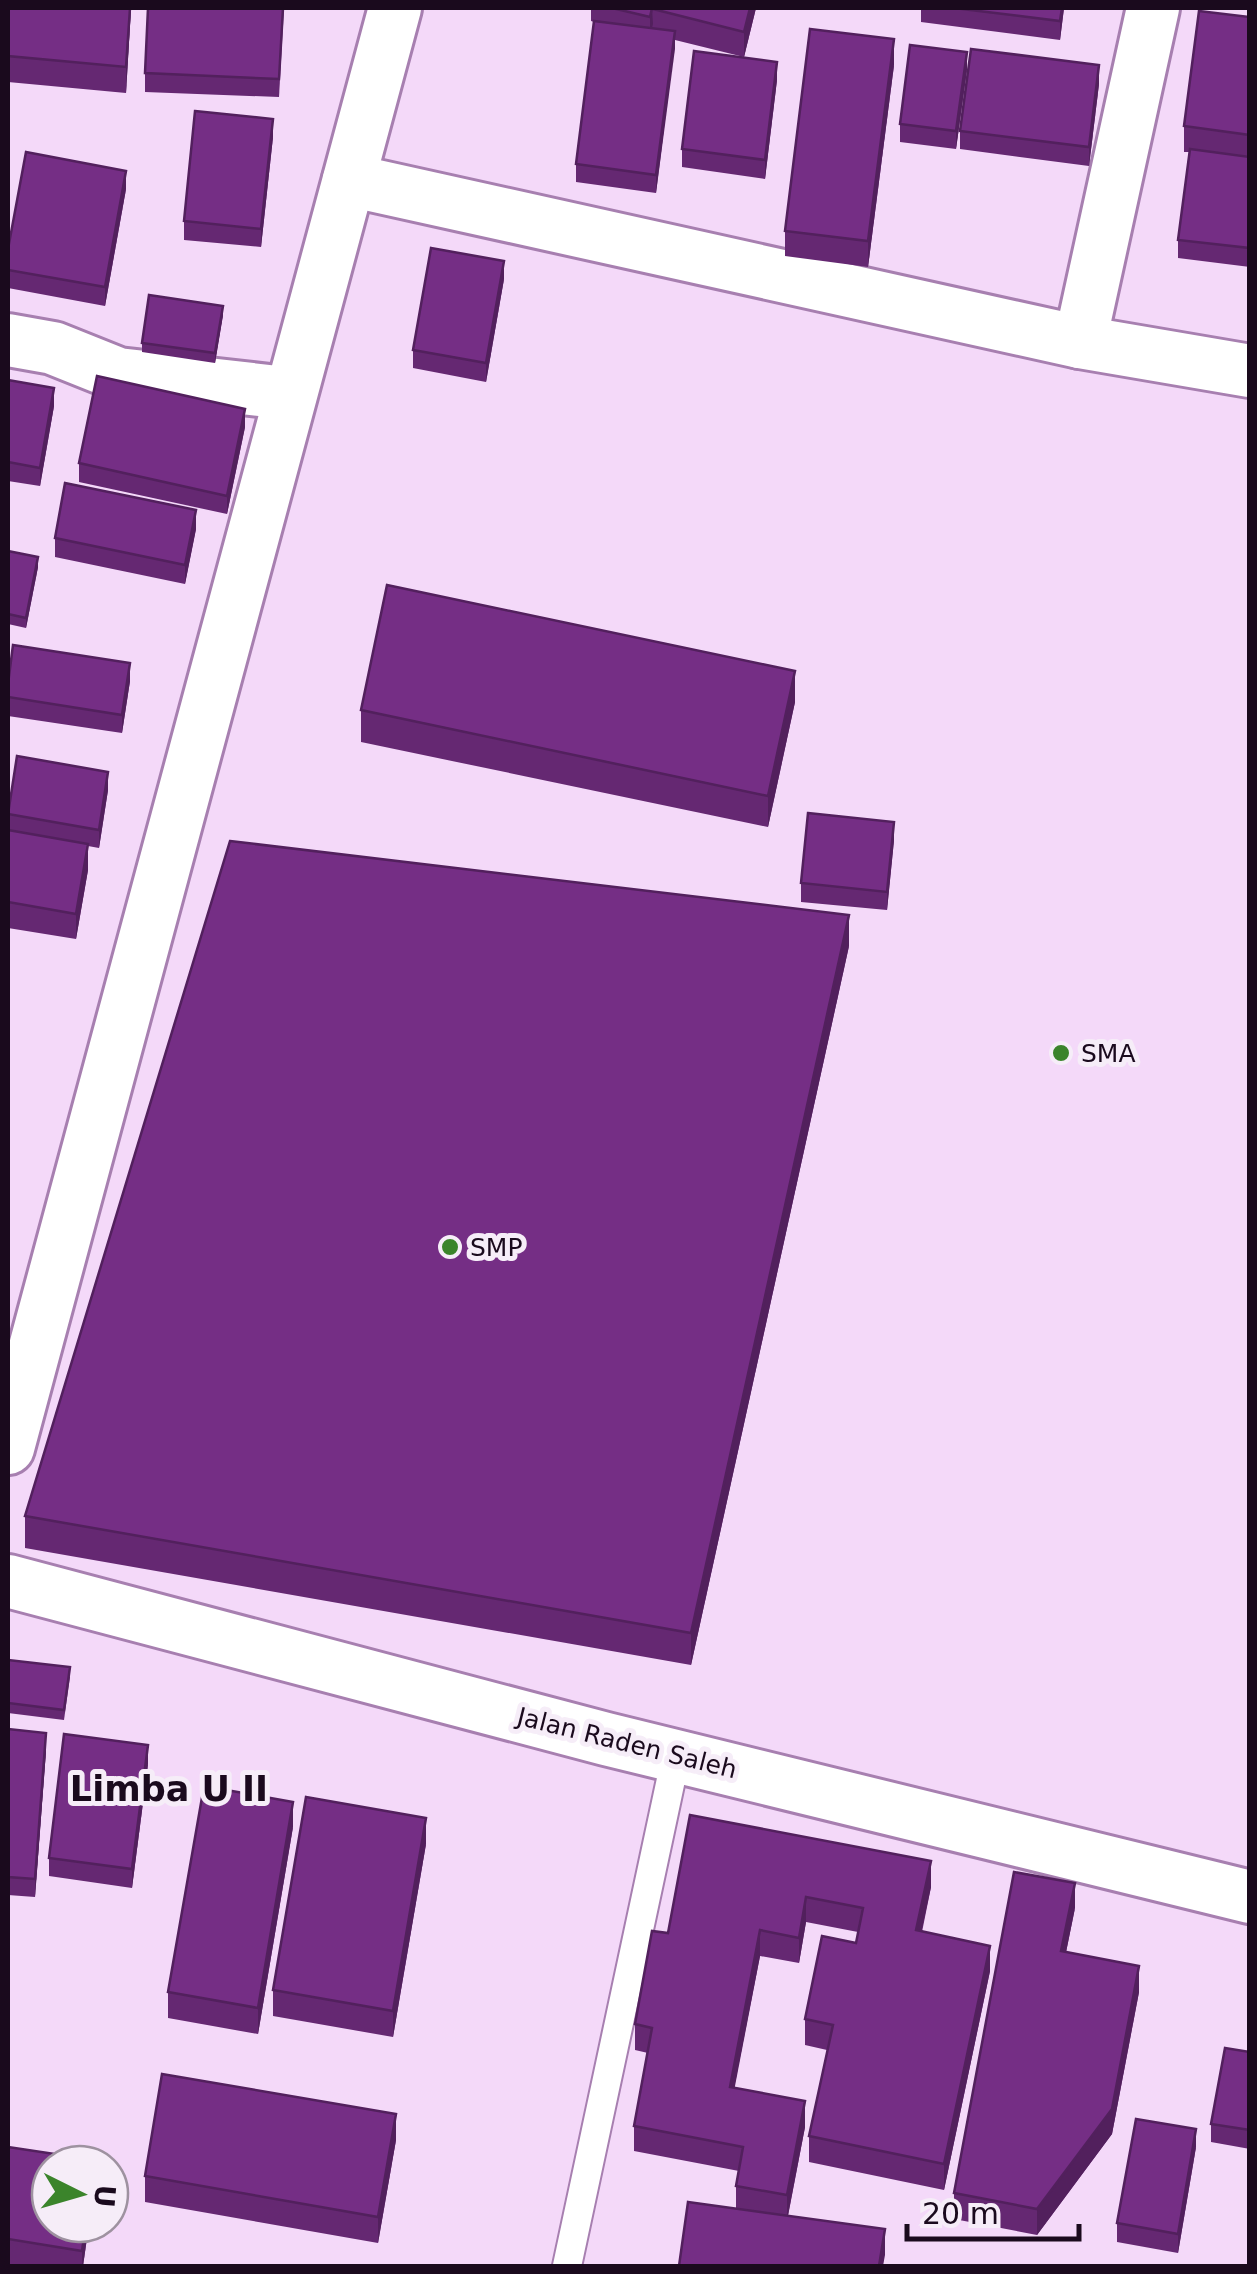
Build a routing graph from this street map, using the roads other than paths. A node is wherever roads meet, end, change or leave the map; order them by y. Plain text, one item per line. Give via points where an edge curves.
1 (395, 8) edge
2 (1152, 8) edge
3 (349, 180) junction
4 (8, 340) edge
5 (1080, 342) junction
6 (1250, 372) edge
7 (288, 393) junction
8 (8, 1448) edge
9 (8, 1581) edge
10 (676, 1756) junction
11 (1250, 1897) edge
12 (567, 2266) edge

1 - 3 street
2 - 5 street
3 - 5 street
3 - 7 street
4 - 7 street via 53,348 118,374
5 - 6 street
7 - 8 street via 239,599
9 - 10 street, Jalan Raden Saleh
10 - 11 street, Jalan Raden Saleh
10 - 12 lane

